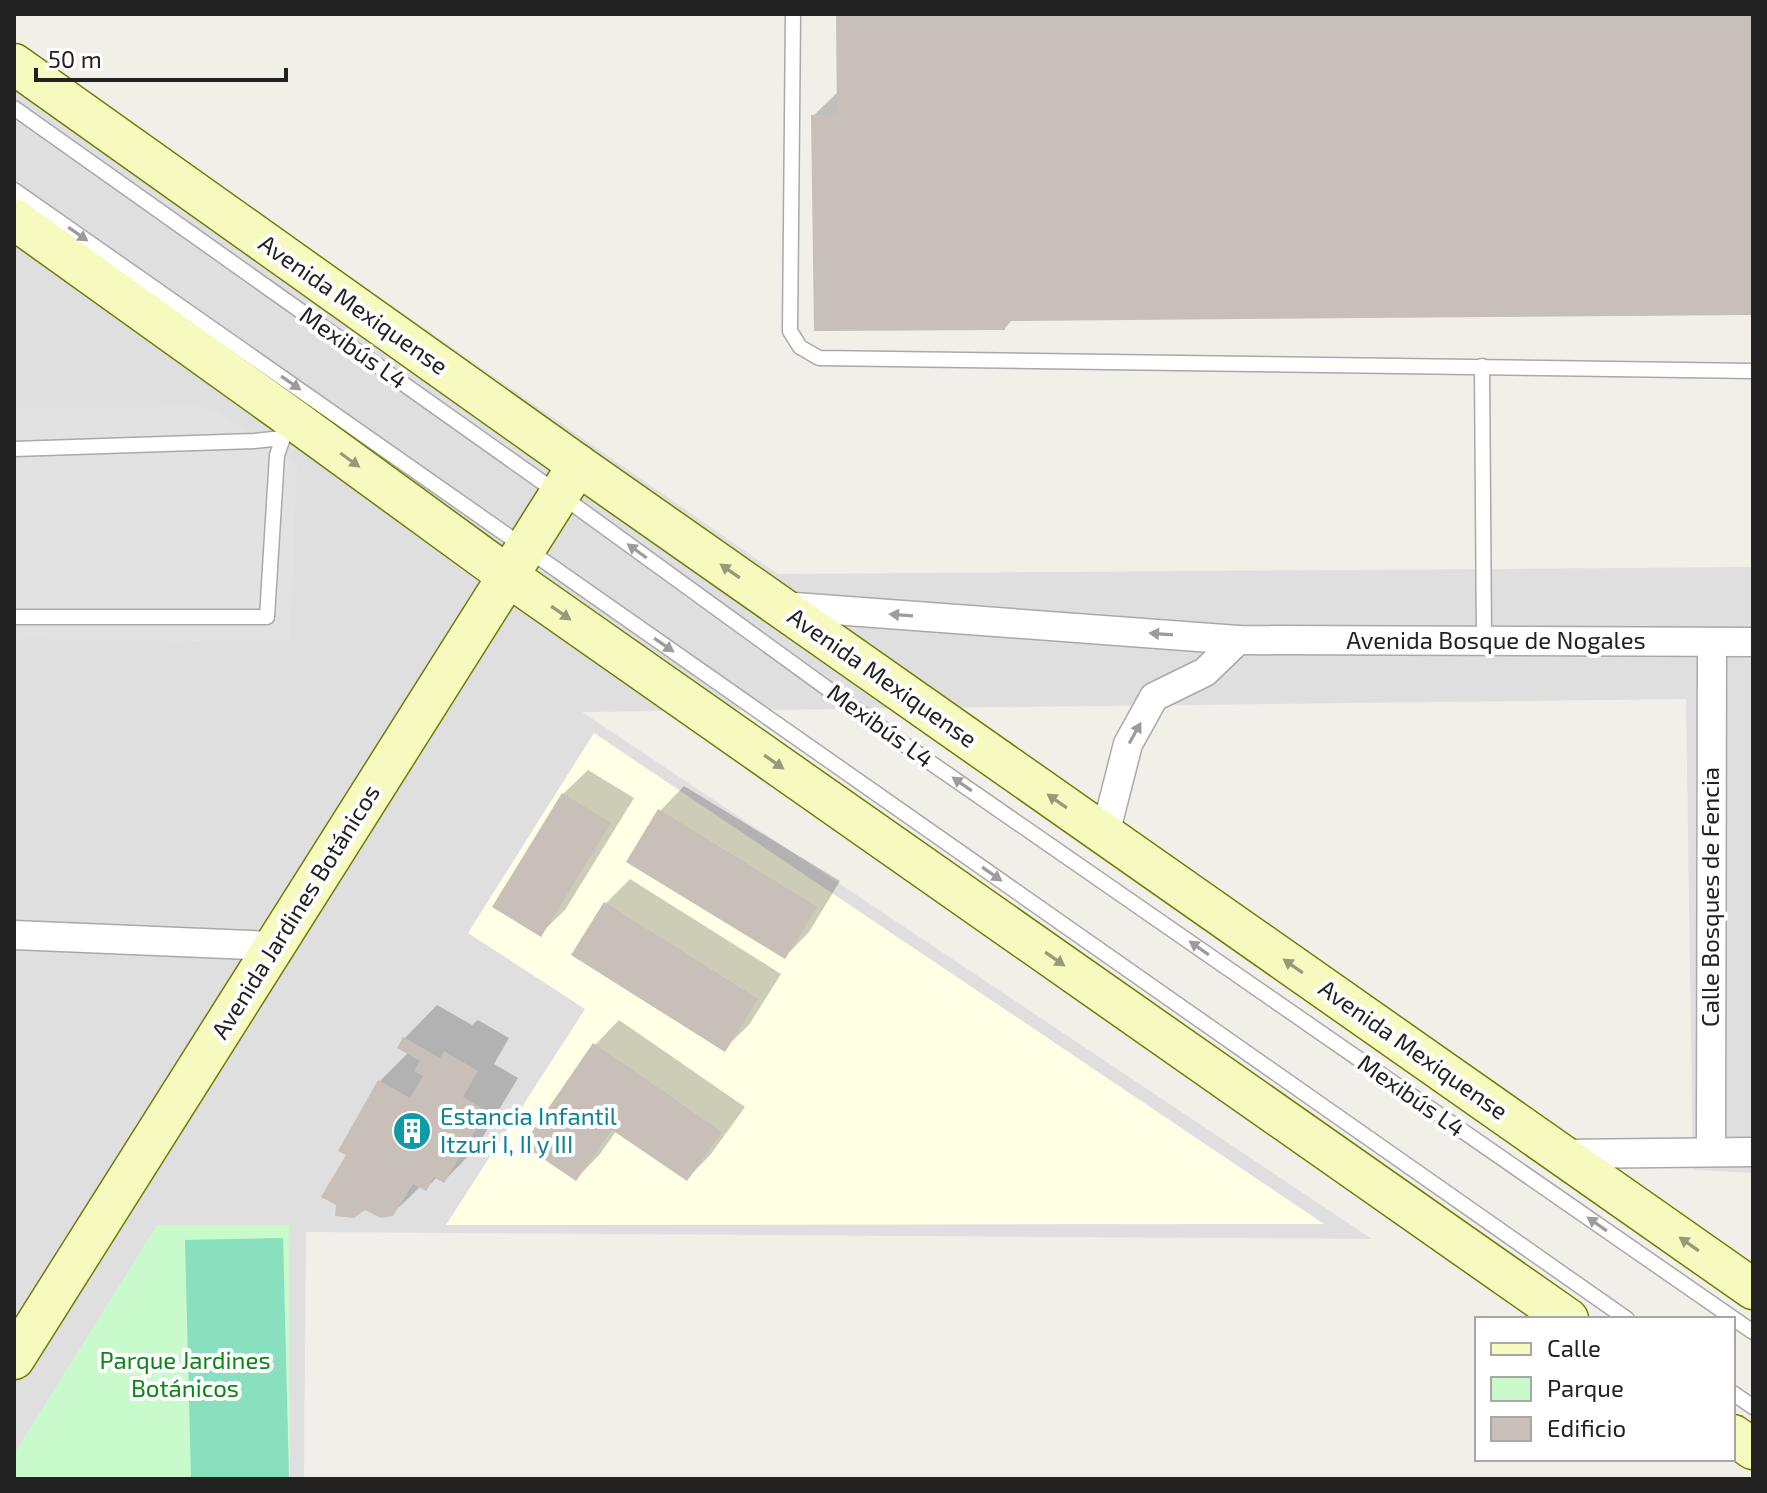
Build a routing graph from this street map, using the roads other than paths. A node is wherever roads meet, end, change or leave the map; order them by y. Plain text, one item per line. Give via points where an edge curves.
1 (793, 14) edge
2 (14, 64) edge
3 (14, 108) edge
4 (14, 190) edge
5 (14, 219) edge
6 (1482, 366) junction
7 (1753, 371) edge
8 (286, 427) junction
9 (14, 449) edge
10 (569, 480) junction
11 (517, 562) junction
12 (780, 606) junction
13 (14, 617) edge
14 (1238, 640) junction
15 (1484, 641) junction
16 (1712, 642) junction
17 (1753, 642) edge
18 (1105, 834) junction
19 (14, 935) edge
20 (274, 946) junction
21 (1711, 1152) junction
22 (1753, 1152) edge
23 (1562, 1154) junction
24 (1753, 1289) edge
25 (1565, 1317) edge
26 (1624, 1317) edge
27 (1731, 1317) edge
28 (1735, 1320) edge
29 (1753, 1332) edge
30 (14, 1359) edge
31 (1735, 1394) edge
32 (1753, 1407) edge
33 (1735, 1436) edge
34 (1753, 1449) edge

1 - 6 lane via 790,331 800,347 819,358
2 - 10 main road, Avenida Mexiquense
3 - 10 lane, Mexibús L4
4 -> 11 lane
5 - 8 main road
6 - 7 lane
6 - 15 lane
8 - 9 lane via 254,441
8 -> 11 main road
8 - 13 lane via 275,475 267,617
10 - 11 main road, Avenida Jardines Botánicos
12 -> 10 main road, Avenida Mexiquense
27 -> 10 lane, Mexibús L4 via 908,747
11 - 20 main road, Avenida Jardines Botánicos
11 -> 25 main road
11 -> 26 lane
14 -> 12 street, Avenida Bosque de Nogales
18 -> 12 main road, Avenida Mexiquense
14 - 15 street, Avenida Bosque de Nogales
18 -> 14 street via 1128,744 1154,697 1205,672
15 - 16 street, Avenida Bosque de Nogales
16 - 17 street, Avenida Bosque de Nogales
16 - 21 street, Calle Bosques de Fencia
23 -> 18 main road, Avenida Mexiquense
19 - 20 street
20 - 30 main road, Avenida Jardines Botánicos
21 - 22 street
21 - 23 street
24 -> 23 main road, Avenida Mexiquense
29 -> 28 lane, Mexibús L4
31 - 32 lane
33 - 34 main road

